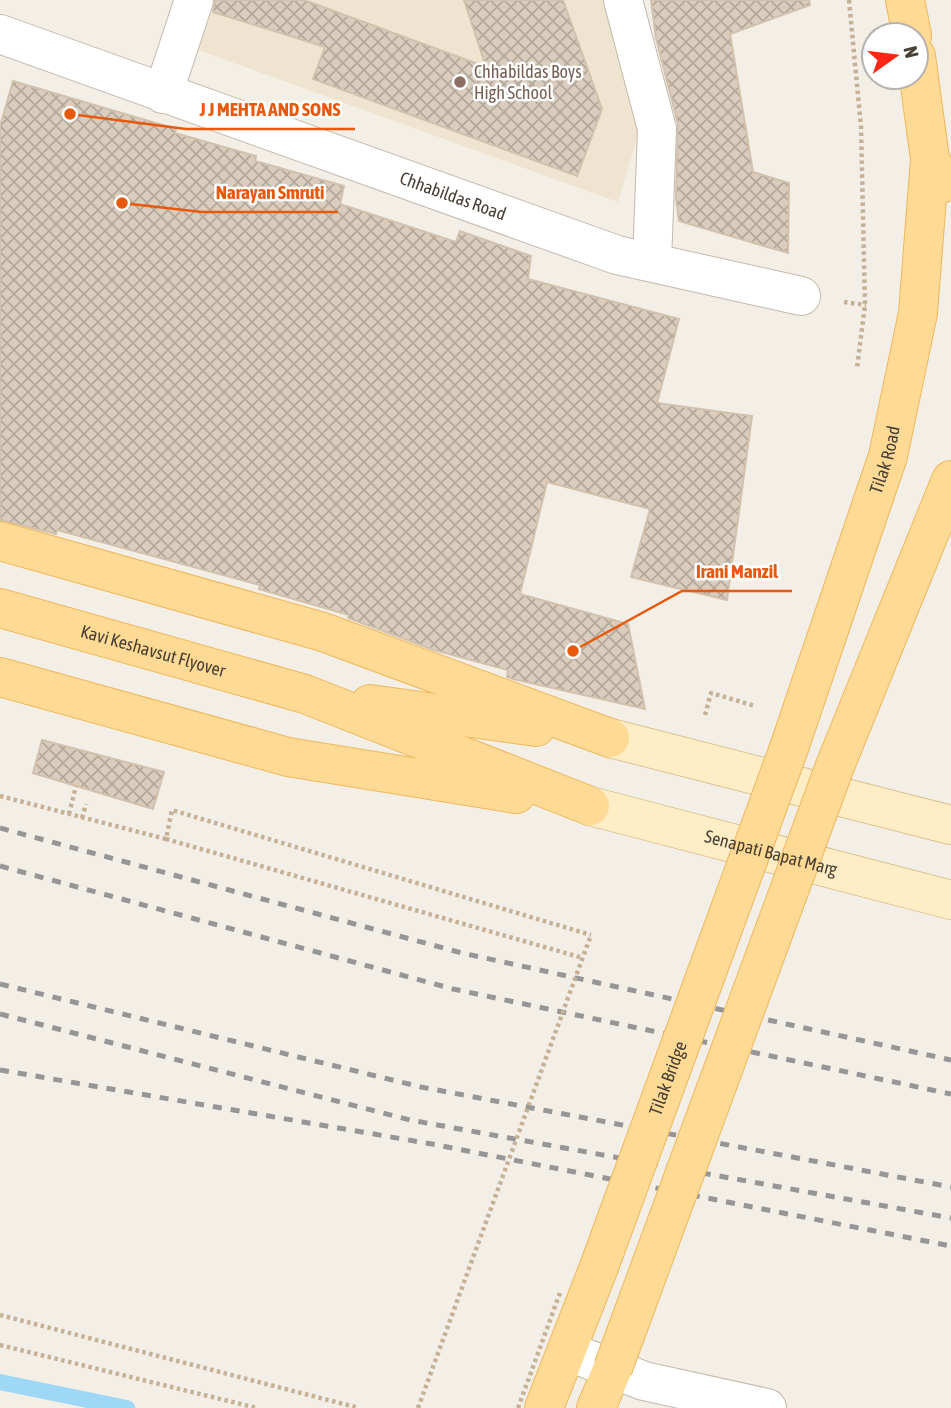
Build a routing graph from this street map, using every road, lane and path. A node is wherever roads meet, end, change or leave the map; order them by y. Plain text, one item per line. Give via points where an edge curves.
1 (194, 0) edge
2 (623, 0) edge
3 (849, 0) edge
4 (905, 0) edge
5 (909, 21) edge
6 (0, 34) edge
7 (921, 91) edge
8 (163, 94) junction
9 (930, 159) junction
10 (951, 198) edge
11 (652, 262) junction
12 (801, 296) joint
13 (865, 305) junction
14 (918, 313) junction
15 (856, 374) dead end
16 (951, 480) edge
17 (0, 541) edge
18 (0, 608) edge
19 (0, 677) edge
20 (306, 694) junction
21 (766, 709) dead end
22 (705, 717) dead end
23 (610, 738) junction
24 (789, 748) joint
25 (76, 786) dead end
26 (0, 796) edge
27 (86, 804) dead end
28 (590, 806) junction
29 (69, 814) junction
30 (82, 817) junction
31 (951, 825) edge
32 (166, 839) junction
33 (951, 900) edge
34 (583, 958) junction
35 (0, 1315) edge
36 (0, 1345) edge
37 (567, 1351) junction
38 (612, 1368) junction
39 (257, 1408) edge
40 (359, 1408) edge
41 (418, 1408) edge
42 (544, 1408) edge
43 (596, 1408) edge
44 (767, 1408) edge

1 - 8 street
2 - 11 street via 657,129
3 - 13 path via 861,127
4 - 5 main road
6 - 8 street, Chhabildas Road
7 - 9 main road
8 - 11 street, Chhabildas Road via 617,254
9 - 10 main road
9 - 14 main road, Tilak Road
11 - 12 street, Chhabildas Road
12 - 13 path
13 - 14 path
13 - 15 path
14 - 24 main road, Tilak Road via 888,456
16 - 38 main road, bridge via 835,766
17 - 23 main road via 323,632
18 - 20 main road, Kavi Keshavsut Flyover
19 - 28 main road via 288,757
20 - 23 main road, Kavi Keshavsut Flyover
20 - 28 main road, Kavi Keshavsut Flyover
21 - 22 path via 711,693
23 - 31 main road
24 - 37 main road, Tilak Bridge, bridge
25 - 29 path
26 - 29 path
27 - 30 path
28 - 33 main road, Senapati Bapat Marg
29 - 30 path
30 - 32 path
32 - 34 path
32 - 34 path, bridge via 172,810 591,935
34 - 41 path, bridge
35 - 40 path
36 - 39 path
37 - 38 street
37 - 42 main road, Tilak Bridge
38 - 43 main road
38 - 44 street via 644,1381

